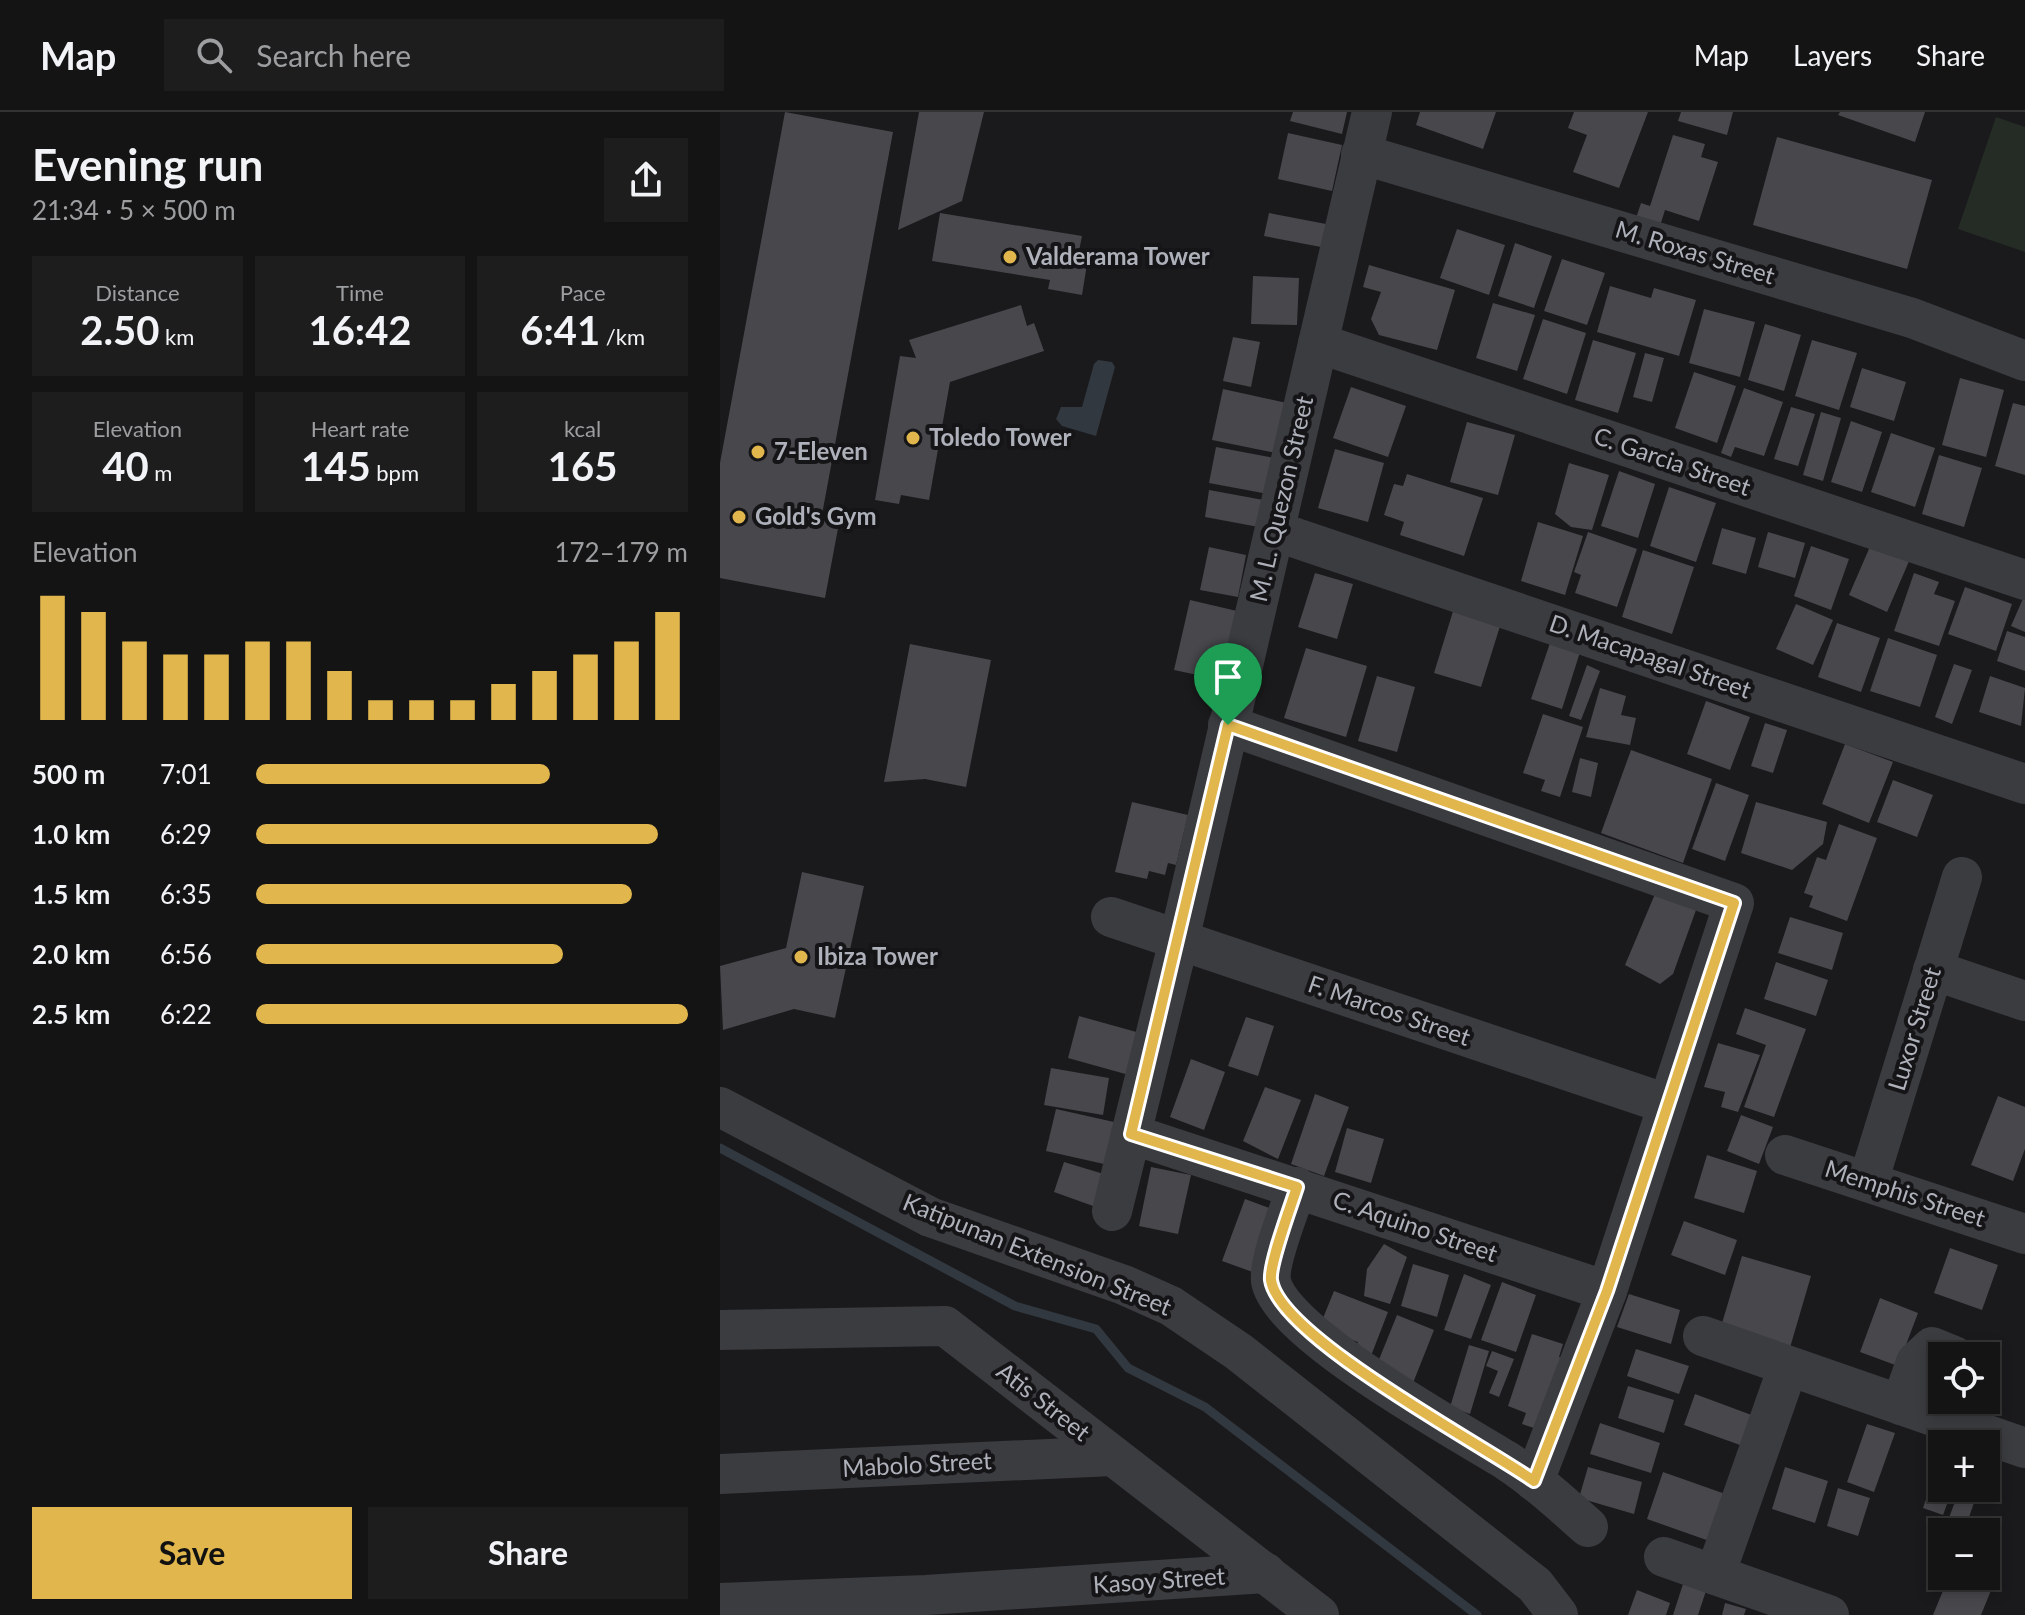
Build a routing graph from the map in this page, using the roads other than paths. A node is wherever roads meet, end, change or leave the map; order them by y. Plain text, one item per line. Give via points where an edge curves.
1 (1372, 112) edge
2 (1361, 154) junction
3 (1318, 343) junction
4 (2025, 361) edge
5 (1275, 531) junction
6 (2025, 580) edge
7 (1228, 725) junction
8 (2025, 784) edge
9 (1962, 877) dead end
10 (1111, 917) dead end
11 (1179, 940) junction
12 (1933, 970) junction
13 (2025, 1001) edge
14 (1667, 1104) junction
15 (720, 1107) edge
16 (1131, 1134) junction
17 (1785, 1155) dead end
18 (1868, 1182) junction
19 (1297, 1187) junction
20 (1112, 1211) dead end
21 (2025, 1234) edge
22 (1607, 1291) junction
23 (720, 1330) edge
24 (1703, 1336) dead end
25 (1928, 1351) edge
26 (1788, 1367) junction
27 (1901, 1405) junction
28 (2025, 1448) edge
29 (1113, 1456) junction
30 (720, 1474) edge
31 (1534, 1481) junction
32 (1588, 1527) dead end
33 (1664, 1557) dead end
34 (1266, 1573) junction
35 (1715, 1575) junction
36 (1051, 1601) edge
37 (720, 1603) edge
38 (926, 1605) edge
39 (802, 1608) edge
40 (1319, 1615) edge
41 (1558, 1615) edge
42 (1829, 1615) edge

1 - 2 street, M. L. Quezon Street
2 - 3 street, M. L. Quezon Street
2 - 4 street, M. Roxas Street via 1912,318
3 - 5 street, M. L. Quezon Street
3 - 6 street, C. Garcia Street
5 - 7 street, M. L. Quezon Street
5 - 8 street, D. Macapagal Street
7 - 11 street, M. L. Quezon Street
7 - 14 street via 1734,903
9 - 12 street, Luxor Street
10 - 11 street, F. Marcos Street
11 - 14 street, F. Marcos Street
11 - 16 street, M. L. Quezon Street
12 - 13 street
12 - 18 street, Luxor Street
14 - 22 street
15 - 41 street, Katipunan Extension Street via 930,1217 1171,1306 1239,1352 1535,1585
16 - 19 street, C. Aquino Street
16 - 20 street, M. L. Quezon Street
17 - 18 street, Memphis Street
18 - 21 street, Memphis Street
19 - 22 street, C. Aquino Street
19 - 31 street via 1270,1277 1279,1300 1330,1349
22 - 31 street
23 - 29 street, Atis Street via 945,1326
24 - 26 street
25 - 27 street via 1916,1362
26 - 27 street
26 - 35 street
27 - 28 street
29 - 30 street, Mabolo Street
29 - 34 street, Atis Street
31 - 32 street
33 - 35 street
34 - 36 street, Kasoy Street
34 - 40 street, Atis Street
35 - 42 street
36 - 38 street, Kasoy Street
37 - 39 street, Kasoy Street
38 - 39 street, Kasoy Street

